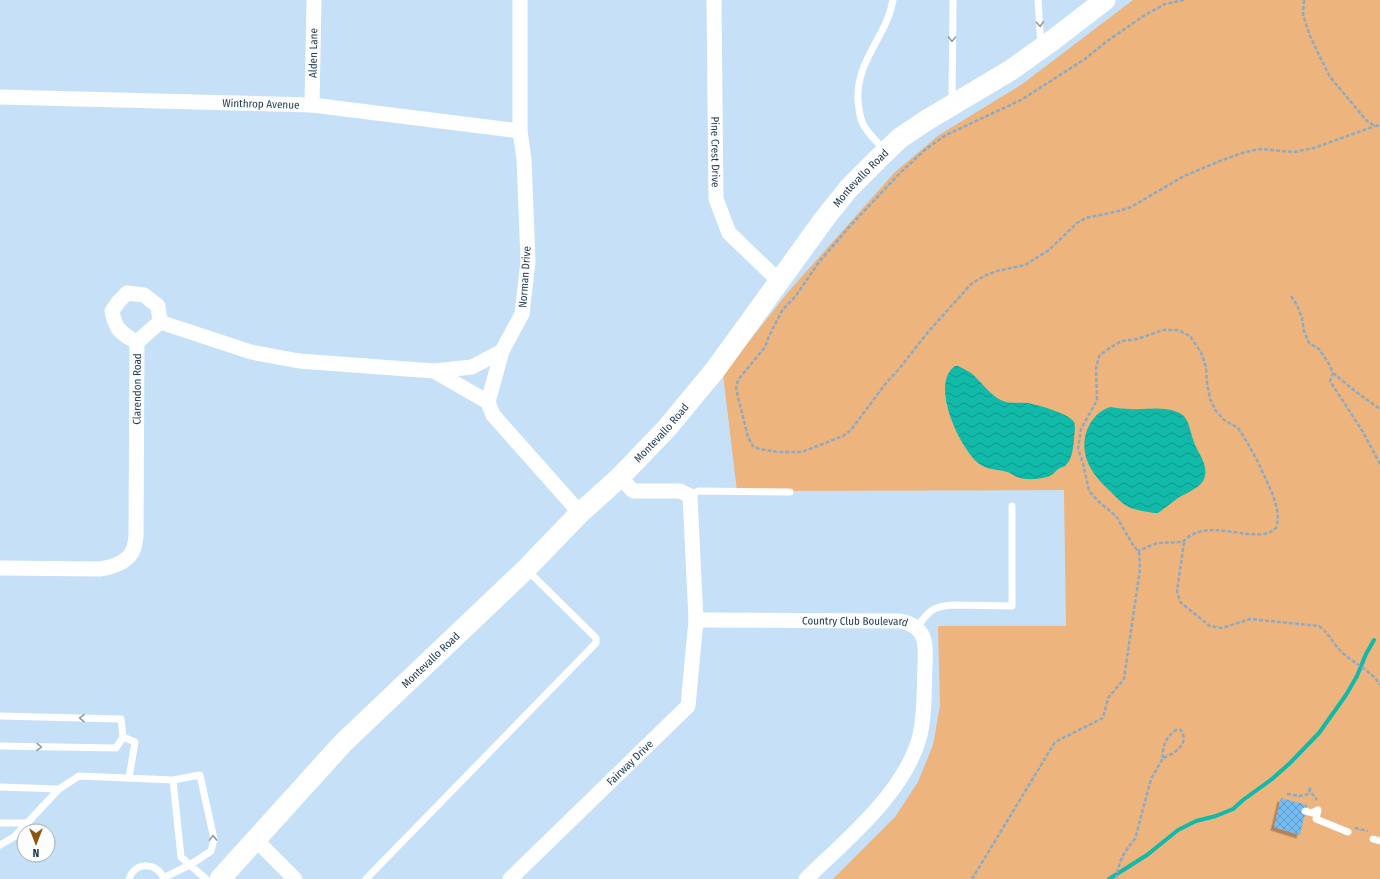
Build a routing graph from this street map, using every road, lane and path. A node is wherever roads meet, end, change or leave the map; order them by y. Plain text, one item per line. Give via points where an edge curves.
1 (314, 0) edge
2 (520, 0) edge
3 (714, 0) edge
4 (893, 0) edge
5 (953, 0) edge
6 (1038, 0) edge
7 (1105, 0) edge
8 (1184, 0) edge
9 (1304, 0) edge
10 (1042, 49) junction
11 (0, 97) edge
12 (312, 105) junction
13 (952, 105) junction
14 (1380, 125) edge
15 (1375, 126) junction
16 (520, 131) junction
17 (886, 152) junction
18 (779, 281) junction
19 (1291, 296) dead end
20 (160, 322) junction
21 (137, 342) junction
22 (502, 351) junction
23 (434, 371) junction
24 (1333, 373) junction
25 (488, 402) junction
26 (1380, 409) edge
27 (1380, 464) edge
28 (620, 477) junction
29 (790, 492) dead end
30 (690, 496) junction
31 (1012, 506) dead end
32 (580, 513) junction
33 (1184, 542) junction
34 (1138, 551) junction
35 (0, 568) edge
36 (526, 569) junction
37 (696, 620) junction
38 (916, 628) junction
39 (1380, 685) edge
40 (0, 716) edge
41 (123, 737) junction
42 (0, 746) edge
43 (1162, 758) junction
44 (130, 778) junction
45 (173, 780) junction
46 (0, 787) edge
47 (59, 789) junction
48 (1288, 794) dead end
49 (1320, 805) dead end
50 (1305, 811) dead end
51 (0, 823) edge
52 (16, 823) edge
53 (26, 823) edge
54 (1349, 829) joint
55 (1369, 831) dead end
56 (16, 835) edge
57 (256, 840) junction
58 (0, 845) edge
59 (190, 865) junction
60 (163, 878) edge
61 (129, 879) edge
62 (206, 879) edge
63 (220, 879) edge
64 (295, 879) edge
65 (366, 879) edge
66 (510, 879) edge
67 (806, 879) edge
68 (972, 879) edge
69 (1116, 879) edge

1 - 12 street, Alden Lane
2 - 16 street, Norman Drive
3 - 18 street, Pine Crest Drive via 716,199 729,233
4 - 17 lane via 887,22 866,59 860,76 858,94 859,113 864,125
5 -> 13 lane
6 -> 10 lane
7 - 10 main road, Montevallo Road via 1086,11
8 - 15 path via 1165,4 1144,15 1079,63 1021,100 946,135 901,172 841,236 783,309 765,347 738,380 736,389 745,428 753,446 768,452 802,452 843,436 851,430 916,346 971,284 997,271 1025,265 1049,250 1077,223 1086,218 1131,207 1184,176 1245,152 1260,149 1294,152 1314,148
9 - 15 path via 1303,15 1310,36 1330,77 1367,121
10 - 13 main road, Montevallo Road
11 - 12 street, Winthrop Avenue
12 - 16 street, Winthrop Avenue
13 - 17 main road, Montevallo Road via 900,138
14 - 15 path
16 - 22 street, Norman Drive via 524,159 528,261 522,314
17 - 18 main road, Montevallo Road via 848,188
18 - 28 main road, Montevallo Road via 715,370 667,428
19 - 24 path via 1297,304 1309,343 1319,349
20 - 21 street, Clarendon Road
20 - 21 street via 158,306 144,295 127,293 112,311 114,323 126,336
20 - 23 street via 251,352 292,360
21 - 35 street, Clarendon Road via 136,537 133,550 115,566 100,569
22 - 23 street via 472,367
22 - 25 street, Norman Drive
23 - 25 street
24 - 26 path
24 - 27 path via 1330,381
25 - 32 street via 493,415
28 - 30 street via 633,491 680,491
28 - 32 main road, Montevallo Road
29 - 30 lane via 698,491
30 - 37 street
31 - 38 lane via 1012,606 942,606 930,611
32 - 36 main road, Montevallo Road
33 - 34 path via 1157,543
33 - 34 path via 1188,536 1198,531 1267,533 1276,528 1278,508 1247,442 1238,428 1224,420 1216,411 1210,399 1206,367 1197,346 1190,336 1178,330 1163,330 1122,341 1099,356 1096,368 1097,400 1081,429 1078,449 1089,491 1116,516
33 - 39 path via 1177,591 1180,602 1210,626 1222,628 1250,619 1319,626 1328,632 1343,654 1368,672
34 - 68 path via 1140,569 1124,679 1108,698 1103,718 1055,742
36 - 57 main road, Montevallo Road via 343,743
36 - 65 lane via 596,638 596,643
37 - 38 street, Country Club Boulevard via 901,621
37 - 66 street, Fairway Drive via 688,706
38 - 67 street, Country Club Boulevard via 924,637 924,706 920,738 904,775 875,812
41 -> 40 lane via 121,719
42 -> 41 lane via 116,748
41 - 44 lane via 135,742
43 - 43 path via 1180,748 1184,739 1181,730 1176,730 1166,741 1162,749
43 - 69 path via 1151,780 1135,840 1118,863
44 - 45 lane
44 - 47 lane via 79,776
45 - 59 lane via 181,857
59 -> 45 lane via 211,851 214,839 200,775
46 - 47 lane
47 - 53 lane
48 - 49 path via 1309,794 1310,787
50 - 54 lane via 1312,813 1318,810 1316,819
51 - 52 lane
54 - 55 path
56 - 58 lane
57 - 63 main road, Montevallo Road
57 - 64 street
59 - 60 lane
59 - 62 lane
60 - 61 lane via 156,868 145,865 134,870

